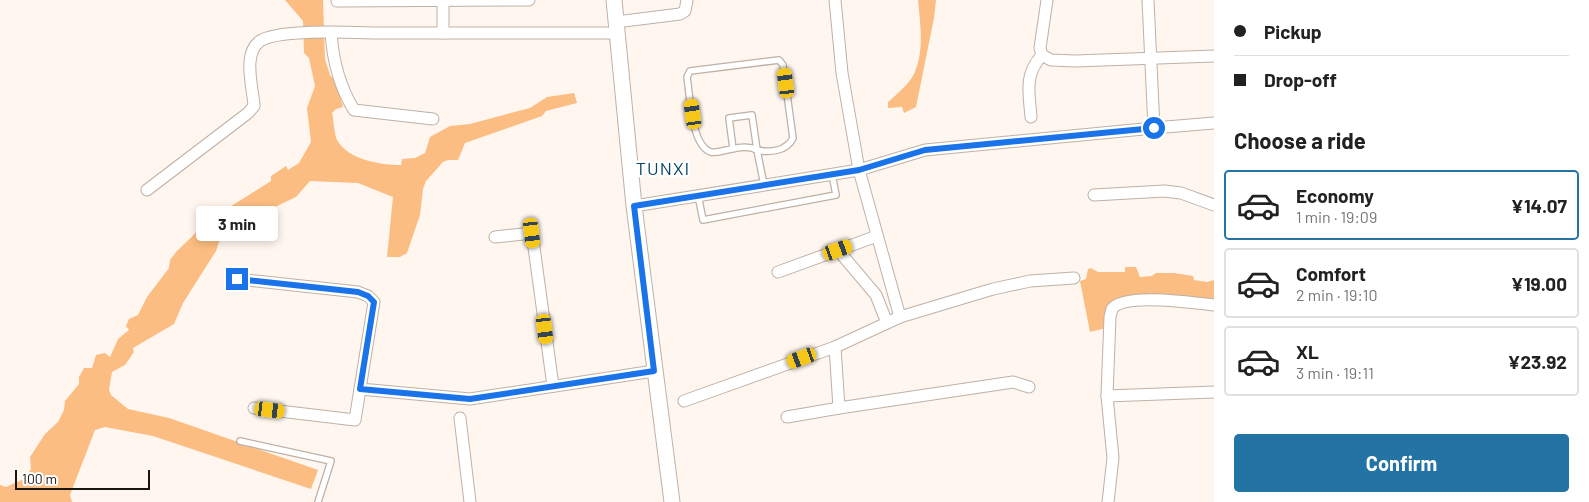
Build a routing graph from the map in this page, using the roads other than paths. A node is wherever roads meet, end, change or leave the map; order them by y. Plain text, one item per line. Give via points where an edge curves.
1 (529, 0) edge
2 (614, 0) edge
3 (687, 0) edge
4 (835, 0) edge
5 (1047, 0) edge
6 (1148, 0) edge
7 (337, 1) edge
8 (442, 1) edge
9 (616, 28) junction
10 (328, 33) junction
11 (442, 33) junction
12 (1042, 55) junction
13 (1214, 56) edge
14 (1150, 59) junction
15 (1031, 117) dead end
16 (433, 119) dead end
17 (1214, 123) edge
18 (1154, 128) junction
19 (732, 149) junction
20 (757, 150) junction
21 (859, 170) junction
22 (832, 174) junction
23 (764, 185) junction
24 (147, 190) dead end
25 (698, 195) junction
26 (1094, 195) dead end
27 (1214, 205) edge
28 (634, 206) junction
29 (877, 236) junction
30 (495, 238) dead end
31 (838, 250) junction
32 (778, 272) dead end
33 (1074, 278) dead end
34 (237, 279) dead end
35 (1214, 305) edge
36 (900, 317) junction
37 (887, 323) junction
38 (835, 346) junction
39 (654, 371) junction
40 (553, 386) junction
41 (1029, 387) dead end
42 (360, 389) junction
43 (1214, 392) edge
44 (1107, 396) junction
45 (684, 401) dead end
46 (254, 408) dead end
47 (839, 408) junction
48 (787, 417) dead end
49 (460, 418) dead end
50 (240, 441) dead end
51 (318, 502) edge
52 (470, 502) edge
53 (672, 502) edge
54 (1108, 502) edge

1 - 8 street
2 - 9 main road
3 - 9 street via 685,11 680,14
4 - 21 street via 842,73
5 - 12 street via 1040,48
6 - 14 street
7 - 8 street
8 - 11 street
9 - 11 street
9 - 28 main road
10 - 11 street
10 - 16 street via 340,81 354,110
10 - 24 street via 277,35 260,41 251,52 254,106
12 - 14 street via 1051,60 1075,61
12 - 15 street via 1029,77
13 - 14 street
14 - 18 street
17 - 18 street
18 - 21 street via 925,150
19 - 20 lane via 750,147
19 - 20 lane via 729,118 752,116
19 - 20 lane via 713,152 705,148 695,133 687,77 690,71 779,60 784,65 793,138 784,148
20 - 23 lane
21 - 22 street
21 - 29 street
22 - 23 street
22 - 25 lane via 836,195 703,220
23 - 25 street
25 - 28 street
26 - 27 street via 1164,191 1181,193
28 - 39 main road
29 - 31 street
29 - 36 street
30 - 40 street via 532,233
31 - 32 street
31 - 37 street via 876,294
33 - 36 street via 1030,281 993,289
34 - 42 street via 358,292 368,296 374,302
35 - 44 street via 1155,299 1120,304 1112,309
36 - 37 street
37 - 38 street
38 - 45 street
38 - 47 street
39 - 40 street
39 - 53 main road
40 - 42 street via 470,399
41 - 47 street via 1013,382
42 - 46 street via 354,420
43 - 44 street
44 - 54 street via 1113,458
47 - 48 street
49 - 52 street
50 - 51 lane via 331,461

